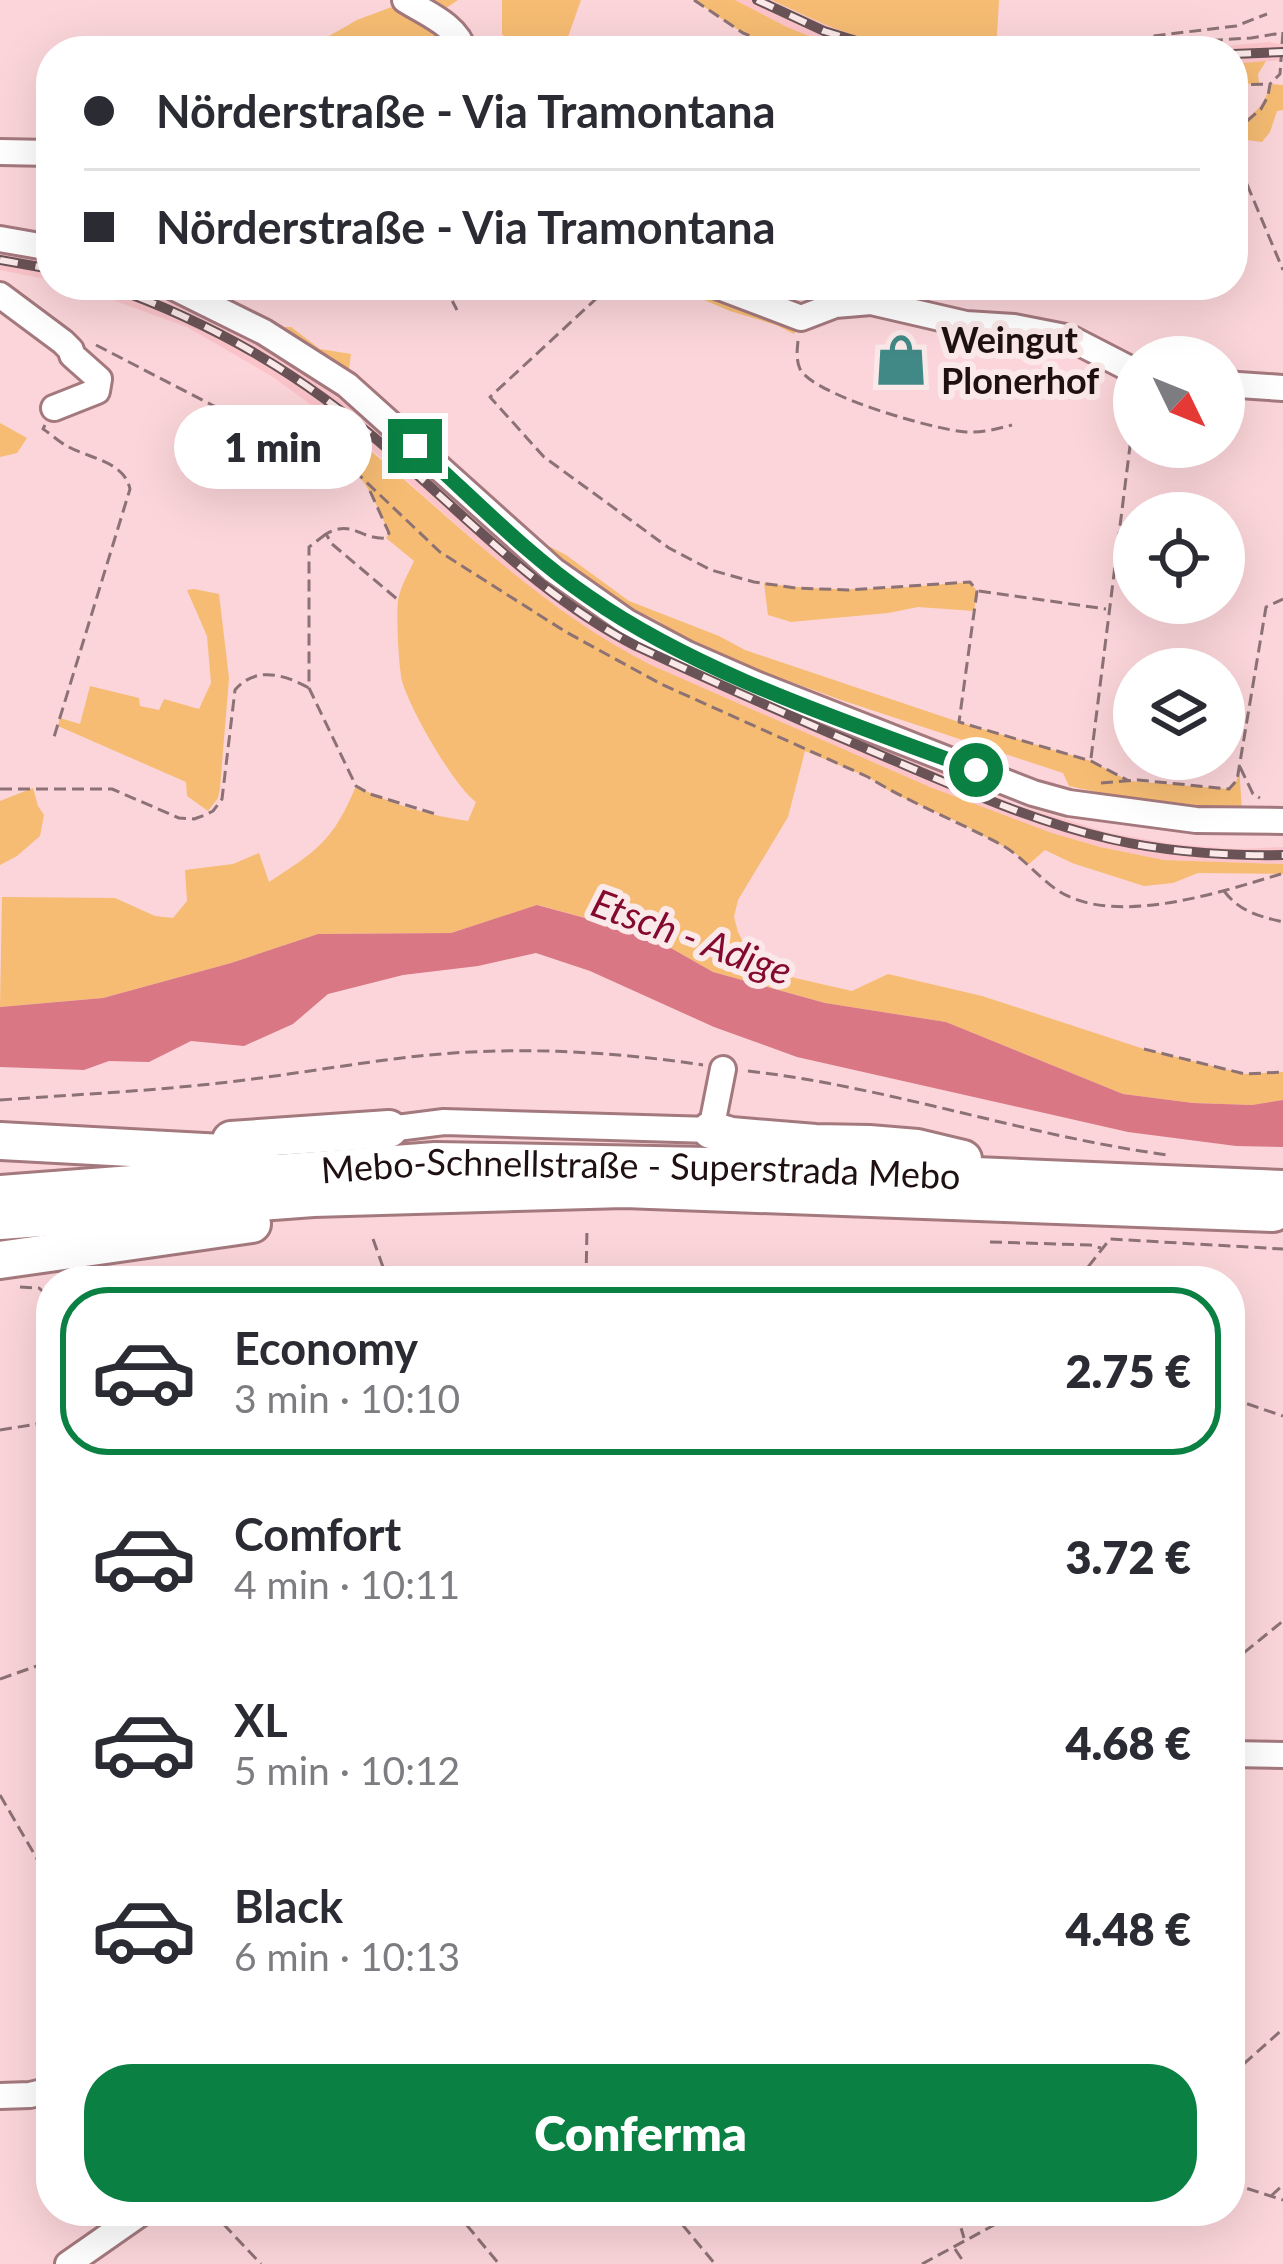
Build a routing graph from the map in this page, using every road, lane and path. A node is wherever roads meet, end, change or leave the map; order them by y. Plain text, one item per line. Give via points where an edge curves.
1 (405, 0) edge
2 (694, 0) edge
3 (1267, 14) dead end
4 (1283, 35) edge
5 (459, 36) edge
6 (751, 36) edge
7 (1153, 36) edge
8 (1248, 36) edge
9 (1270, 84) junction
10 (1248, 85) edge
11 (1248, 120) edge
12 (0, 152) edge
13 (36, 153) edge
14 (1248, 187) edge
15 (0, 239) edge
16 (36, 245) edge
17 (1283, 270) edge
18 (0, 295) edge
19 (199, 300) edge
20 (452, 300) edge
21 (594, 300) edge
22 (740, 300) edge
23 (457, 310) dead end
24 (794, 334) dead end
25 (1113, 360) edge
26 (1245, 385) edge
27 (1283, 388) edge
28 (54, 408) joint
29 (1012, 424) dead end
30 (1127, 468) edge
31 (367, 484) dead end
32 (326, 534) junction
33 (977, 590) junction
34 (397, 599) dead end
35 (1283, 599) edge
36 (1109, 610) junction
37 (309, 688) junction
38 (1245, 730) edge
39 (55, 737) dead end
40 (1090, 761) junction
41 (1245, 777) edge
42 (1237, 780) edge
43 (1129, 781) junction
44 (1090, 784) dead end
45 (0, 789) edge
46 (1263, 800) dead end
47 (440, 815) dead end
48 (1283, 821) edge
49 (1222, 890) dead end
50 (1283, 922) edge
51 (1144, 1049) dead end
52 (723, 1069) junction
53 (1283, 1072) edge
54 (0, 1100) edge
55 (389, 1129) joint
56 (711, 1130) junction
57 (0, 1131) edge
58 (0, 1141) edge
59 (1171, 1155) dead end
60 (435, 1161) junction
61 (1095, 1181) junction
62 (1283, 1189) edge
63 (498, 1191) junction
64 (0, 1194) edge
65 (1283, 1214) edge
66 (0, 1221) edge
67 (587, 1227) dead end
68 (373, 1239) dead end
69 (990, 1242) dead end
70 (1103, 1249) junction
71 (1283, 1249) edge
72 (47, 1266) edge
73 (383, 1266) edge
74 (586, 1266) edge
75 (1089, 1266) edge
76 (1245, 1403) edge
77 (1283, 1416) edge
78 (36, 1424) edge
79 (0, 1430) edge
80 (1283, 1621) edge
81 (1245, 1652) edge
82 (36, 1666) edge
83 (0, 1679) edge
84 (1245, 1754) edge
85 (1283, 1755) edge
86 (0, 1795) edge
87 (36, 1857) edge
88 (1283, 2029) edge
89 (1245, 2063) edge
90 (36, 2094) edge
91 (0, 2096) edge
92 (1283, 2185) edge
93 (1245, 2188) edge
94 (1271, 2196) junction
95 (1283, 2200) edge
96 (122, 2226) edge
97 (225, 2226) edge
98 (467, 2226) edge
99 (683, 2226) edge
100 (960, 2226) edge
101 (993, 2226) edge
102 (965, 2242) junction
103 (954, 2248) junction
104 (68, 2264) edge
105 (261, 2264) edge
106 (499, 2264) edge
107 (715, 2264) edge
108 (922, 2264) edge
109 (965, 2264) edge

1 - 5 street
2 - 6 path
3 - 7 path
4 - 8 path
4 - 9 path via 1280,74
9 - 10 path
9 - 11 path
12 - 13 street
14 - 17 path
15 - 16 street
18 - 28 street via 99,379 97,392
19 - 48 street via 346,385 553,570 652,638 1033,794 1174,818
20 - 23 path
21 - 33 path via 490,397 544,457 710,570 796,588 970,582
22 - 25 street via 801,318 872,302 1070,338
24 - 29 path via 800,369 827,390 965,432
26 - 27 street
28 - 39 path via 43,429 130,482
30 - 36 path
31 - 32 path via 386,538 339,527
32 - 34 path
32 - 37 path via 309,547
33 - 36 path
33 - 40 path via 959,722
35 - 38 path via 1266,607
36 - 40 path
37 - 45 path via 275,675 245,678 235,690 222,799 194,819 112,789
37 - 47 path via 356,787
40 - 43 path
41 - 46 path
42 - 43 path via 1228,789
43 - 44 path
49 - 50 path via 1249,914
51 - 53 path via 1245,1074
52 - 54 path via 475,1052
52 - 56 street
52 - 59 path
55 - 56 street via 444,1122
55 - 57 highway via 214,1140
56 - 61 highway via 1070,1168
58 - 60 highway via 270,1156 403,1152
60 - 61 highway, Mebo-Schnellstraße - Superstrada Mebo
60 - 64 highway, Mebo-Schnellstraße - Superstrada Mebo
61 - 62 highway, Mebo-Schnellstraße - Superstrada Mebo
63 - 65 highway, Mebo-Schnellstraße - Superstrada Mebo
63 - 66 highway, Mebo-Schnellstraße - Superstrada Mebo
63 - 72 highway via 458,1207 317,1215
67 - 74 path
68 - 73 path
69 - 70 path
70 - 71 path via 1110,1239
70 - 75 path
76 - 77 path
78 - 79 path
80 - 81 path
82 - 83 path
84 - 85 street
86 - 87 path
88 - 89 path
90 - 91 street
92 - 94 path
93 - 94 path
94 - 95 path
96 - 104 street
97 - 105 path
98 - 106 path
99 - 107 path
100 - 102 path
101 - 102 path
102 - 103 path
103 - 108 path
103 - 109 path

